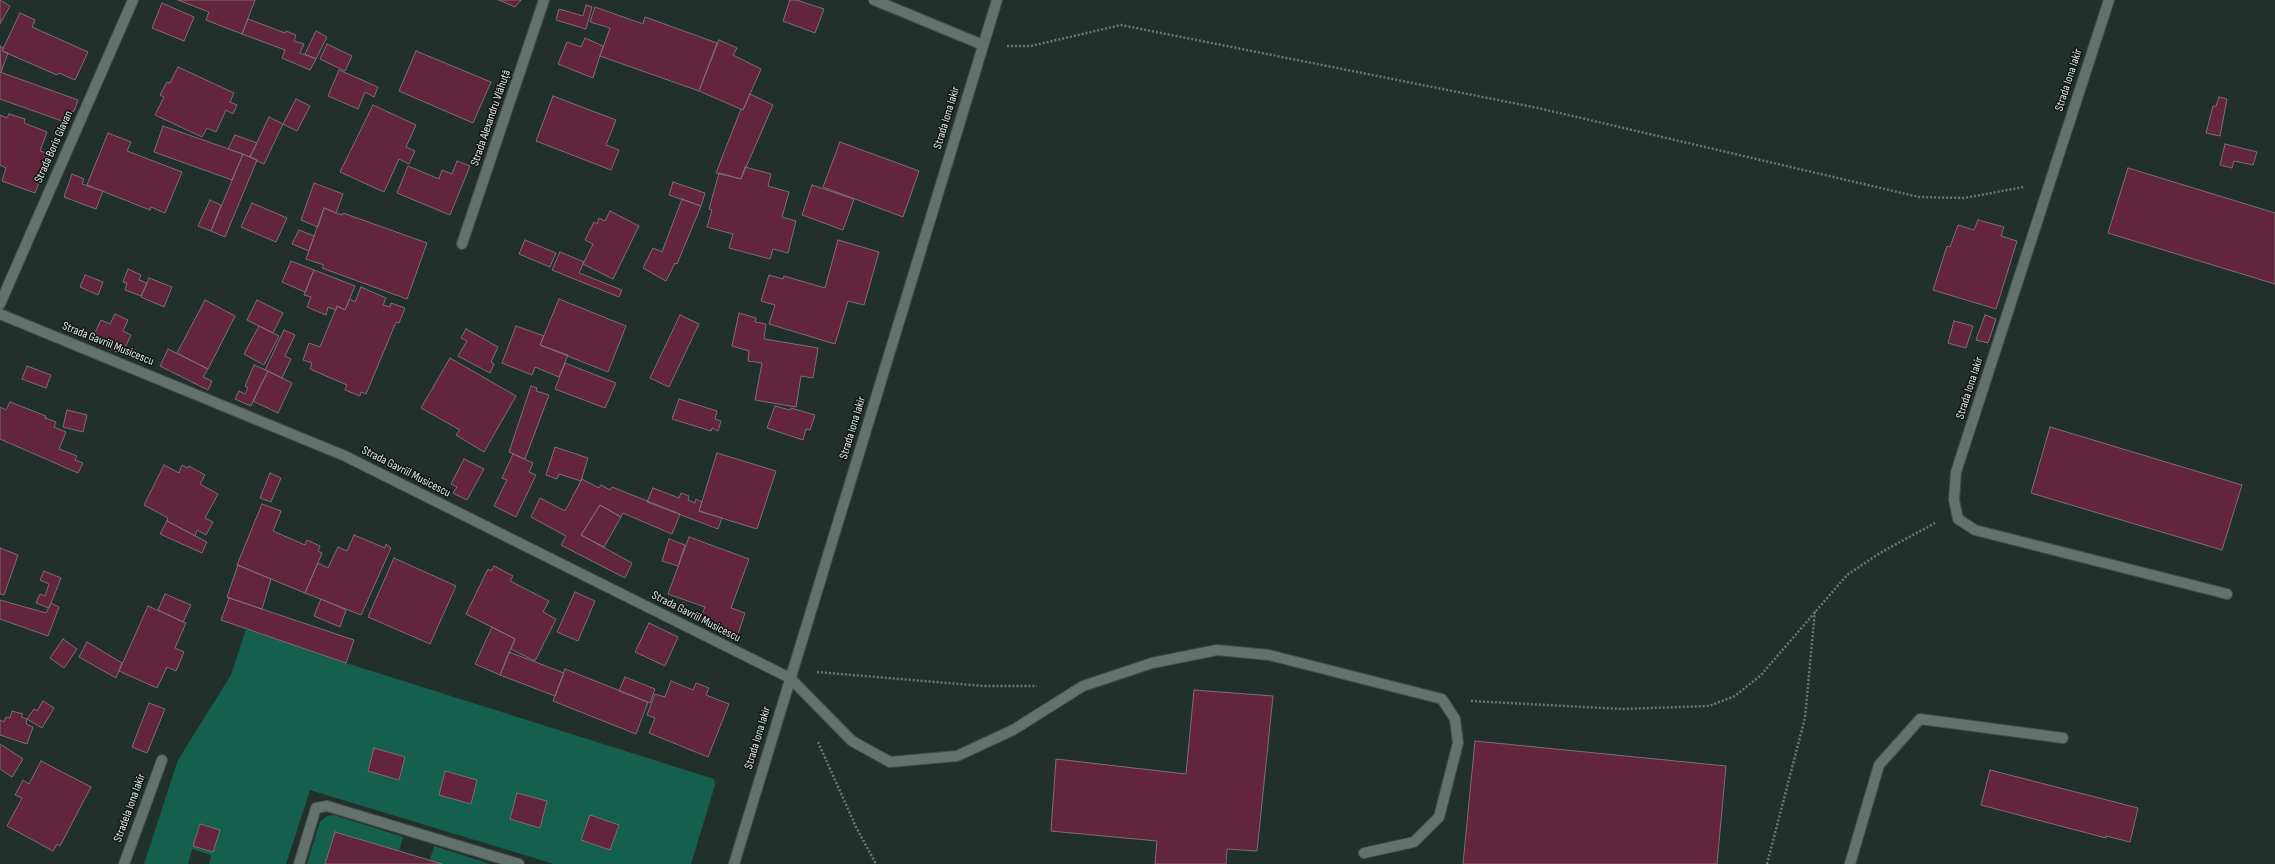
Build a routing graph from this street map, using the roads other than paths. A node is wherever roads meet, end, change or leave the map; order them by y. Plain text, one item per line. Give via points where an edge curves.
1 (133, 0) edge
2 (544, 0) edge
3 (874, 0) edge
4 (997, 0) edge
5 (2108, 0) edge
6 (983, 45) junction
7 (462, 244) dead end
8 (0, 304) edge
9 (0, 314) edge
10 (2227, 594) dead end
11 (791, 674) junction
12 (2063, 738) dead end
13 (162, 760) dead end
14 (1364, 853) dead end
15 (124, 864) edge
16 (299, 864) edge
17 (519, 864) edge
18 (734, 864) edge
19 (1850, 864) edge

1 - 8 street, Strada Boris Glavan
2 - 7 street, Strada Alexandru Vlăhuță
3 - 6 street
4 - 6 street, Strada Iona Iakir
5 - 10 street, Strada Iona Iakir via 1956,472 1956,512 1958,520 1974,530
6 - 11 street, Strada Iona Iakir
9 - 11 street, Strada Gavriil Musicescu via 345,456
11 - 14 street, Strada Gavriil Musicescu via 852,741 890,762 956,756 1013,730 1083,686 1152,664 1217,650 1269,655 1442,699 1455,718 1458,743 1439,817 1414,842
11 - 18 street, Strada Iona Iakir
12 - 19 street via 1920,719 1879,765
13 - 15 street, Stradela Iona Iakir
16 - 17 street via 316,808 328,806

